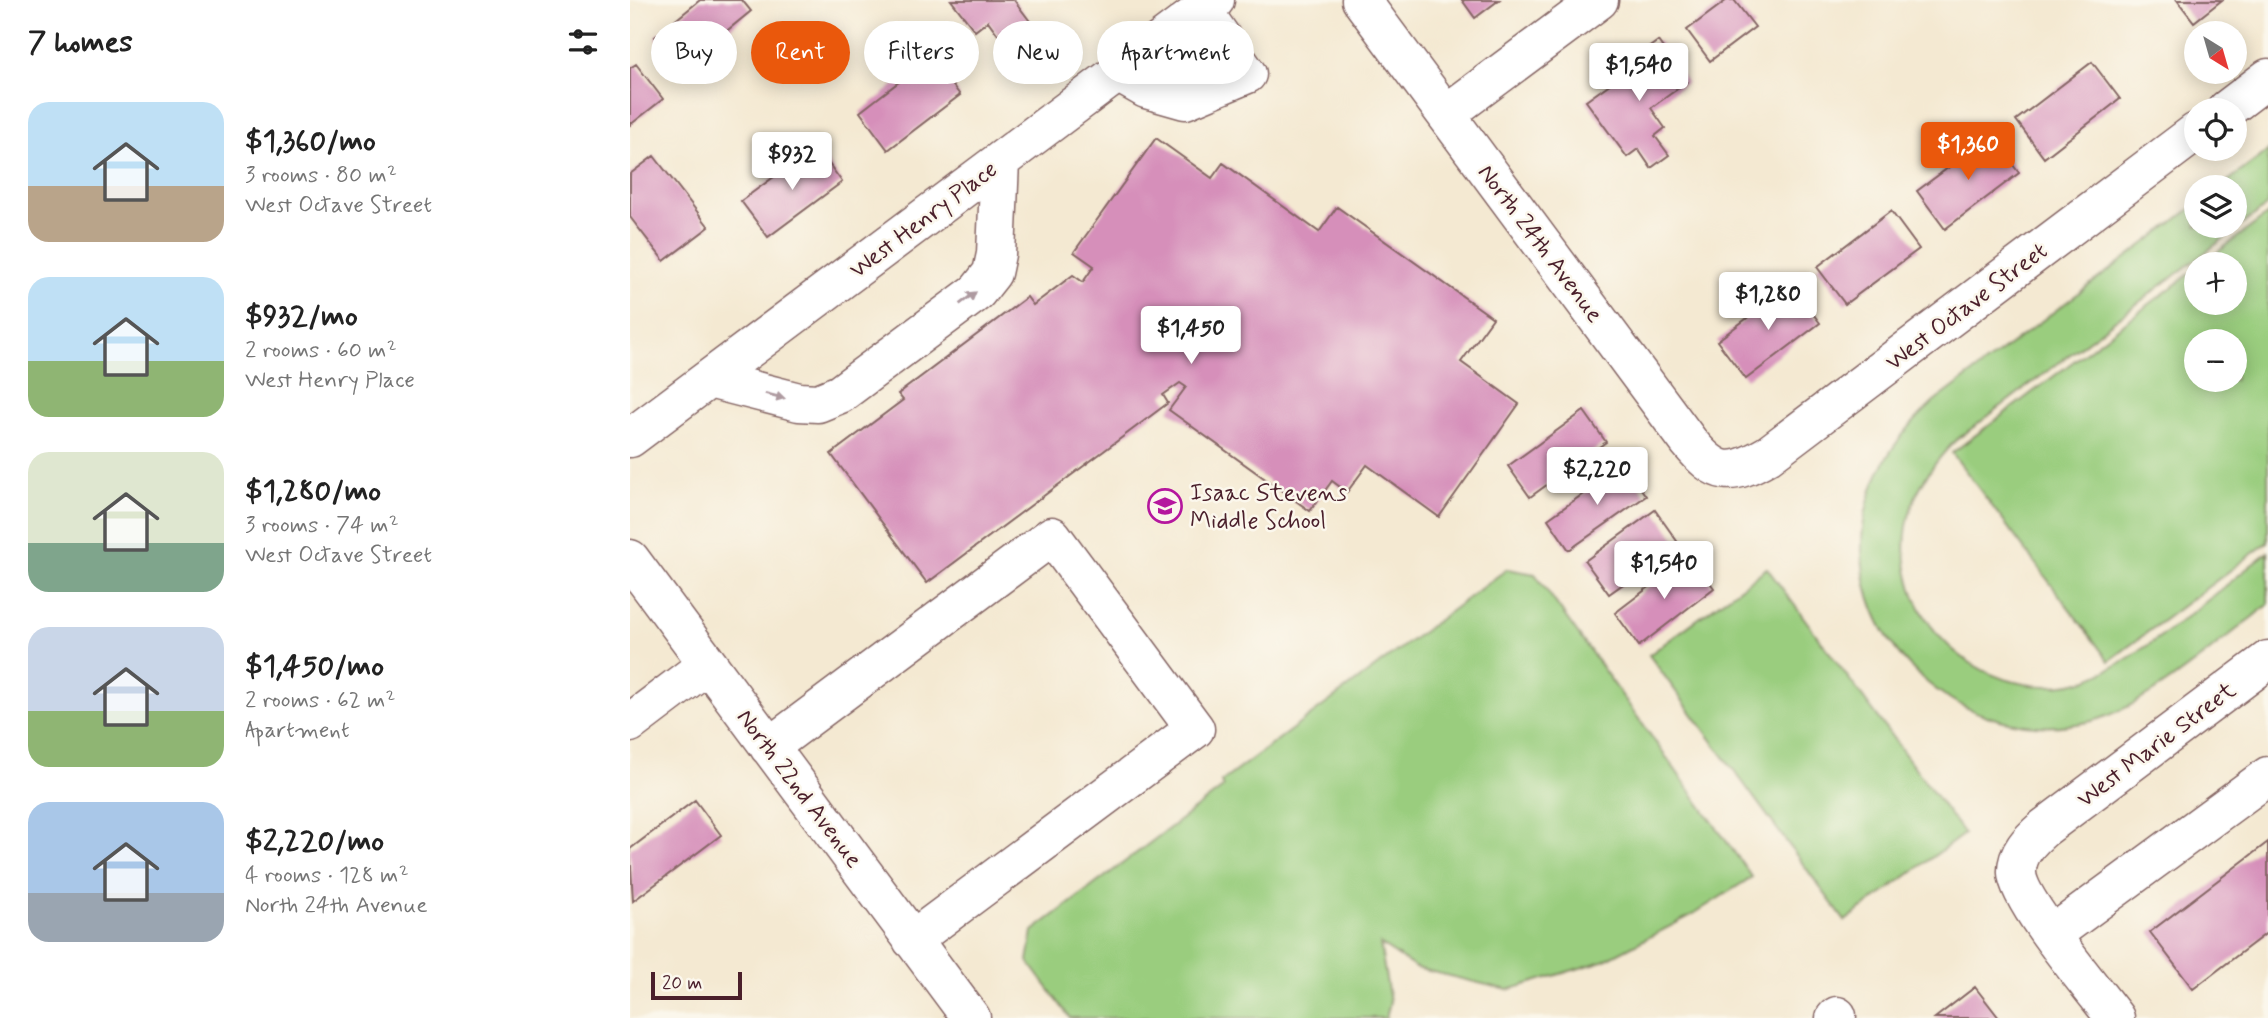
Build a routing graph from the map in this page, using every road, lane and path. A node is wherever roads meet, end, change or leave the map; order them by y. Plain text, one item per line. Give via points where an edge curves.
1 (1361, 0) edge
2 (1598, 0) edge
3 (1208, 5) edge
4 (1187, 21) edge
5 (1217, 21) edge
6 (2268, 78) edge
7 (1103, 84) edge
8 (1137, 84) edge
9 (1223, 84) edge
10 (2242, 98) edge
11 (1446, 114) junction
12 (2184, 141) edge
13 (1000, 161) junction
14 (709, 379) junction
15 (630, 438) edge
16 (1731, 471) joint
17 (630, 559) edge
18 (2268, 660) edge
19 (708, 664) junction
20 (630, 723) edge
21 (769, 747) junction
22 (2268, 776) edge
23 (2053, 934) junction
24 (912, 940) junction
25 (971, 1018) edge
26 (2115, 1018) edge

1 - 11 street, North 24th Avenue
2 - 11 street
3 - 4 street, West Henry Place
3 - 5 street
6 - 10 street
7 - 13 street, West Henry Place
8 - 9 street via 1185,100
11 - 16 street, North 24th Avenue via 1689,442 1715,469
12 - 16 street, West Octave Street via 1768,455
13 - 14 street, West Henry Place
14 -> 13 street via 799,402 818,403 841,394 977,292 992,273
14 - 15 street, West Henry Place
17 - 19 street, North 22nd Avenue
18 - 23 street, West Marie Street via 2044,828 2024,849 2017,872 2020,886
19 - 20 street
19 - 21 street, North 22nd Avenue
21 - 24 street, North 22nd Avenue
21 - 24 street via 1052,536 1195,729
22 - 23 street
23 - 26 street
24 - 25 street, North 22nd Avenue

